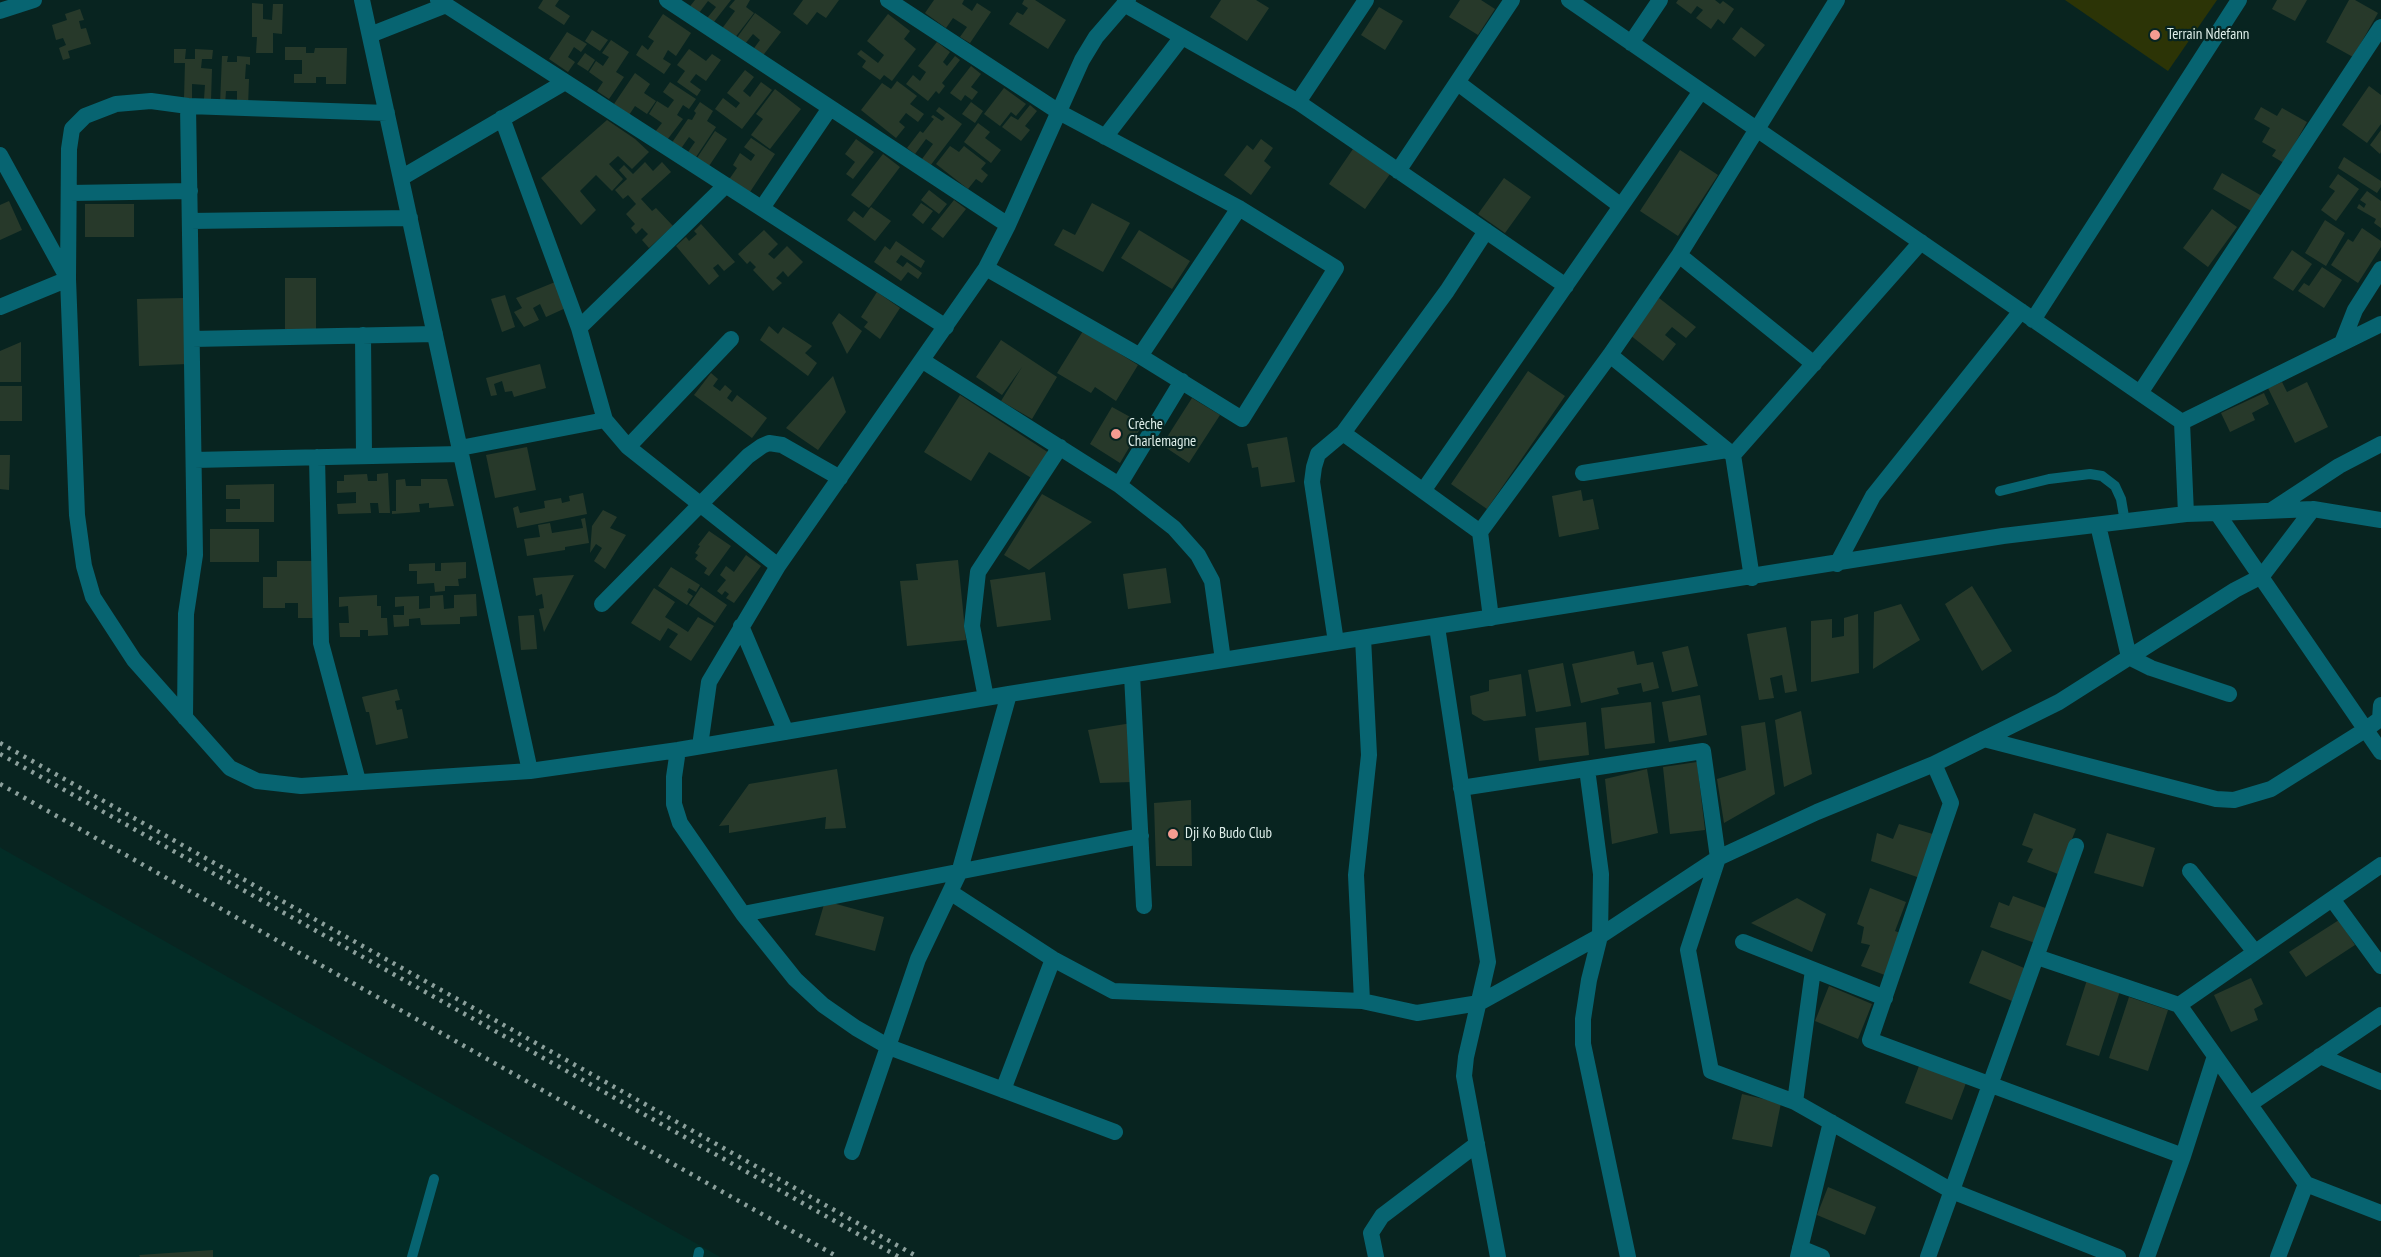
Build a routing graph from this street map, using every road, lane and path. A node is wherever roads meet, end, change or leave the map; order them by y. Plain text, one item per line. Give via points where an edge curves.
1 (34, 0) edge
2 (362, 0) edge
3 (667, 0) edge
4 (888, 0) edge
5 (1366, 0) edge
6 (1512, 0) edge
7 (1569, 0) edge
8 (1660, 0) edge
9 (1837, 0) edge
10 (2239, 0) edge
11 (1126, 2) edge
12 (442, 3) edge
13 (910, 6) edge
14 (0, 11) edge
15 (2381, 27) edge
16 (370, 35) junction
17 (1182, 37) junction
18 (1631, 43) junction
19 (565, 82) junction
20 (1458, 83) junction
21 (1701, 91) junction
22 (1298, 102) junction
23 (188, 106) junction
24 (830, 108) junction
25 (1059, 112) junction
26 (387, 113) junction
27 (502, 117) junction
28 (1757, 129) junction
29 (1105, 137) junction
30 (0, 154) edge
31 (1398, 171) junction
32 (401, 178) junction
33 (726, 185) junction
34 (190, 191) junction
35 (70, 193) junction
36 (1621, 206) junction
37 (762, 208) junction
38 (1239, 208) junction
39 (410, 218) junction
40 (190, 221) junction
41 (1008, 225) junction
42 (1486, 231) junction
43 (1921, 242) junction
44 (1679, 255) junction
45 (986, 268) junction
46 (2381, 269) edge
47 (68, 279) junction
48 (1566, 286) junction
49 (0, 307) edge
50 (2027, 315) junction
51 (2381, 324) edge
52 (946, 327) junction
53 (579, 328) junction
54 (435, 334) junction
55 (363, 336) junction
56 (192, 339) junction
57 (731, 339) dead end
58 (2342, 343) junction
59 (1610, 355) junction
60 (1140, 356) junction
61 (923, 361) junction
62 (1814, 364) junction
63 (1182, 381) junction
64 (2140, 393) junction
65 (605, 420) junction
66 (2182, 422) junction
67 (1343, 433) junction
68 (2381, 444) edge
69 (628, 447) junction
70 (1060, 447) junction
71 (460, 451) junction
72 (1730, 452) junction
73 (364, 456) junction
74 (317, 457) junction
75 (194, 460) junction
76 (1583, 473) dead end
77 (840, 478) junction
78 (1119, 485) junction
79 (1423, 491) junction
80 (2000, 491) dead end
81 (701, 504) junction
82 (2313, 509) junction
83 (2271, 510) junction
84 (2217, 513) junction
85 (2186, 514) junction
86 (2381, 520) edge
87 (2125, 522) junction
88 (2098, 525) junction
89 (1480, 532) junction
90 (1837, 564) junction
91 (778, 566) junction
92 (2262, 576) junction
93 (1752, 578) junction
94 (602, 604) dead end
95 (1491, 618) junction
96 (741, 626) junction
97 (1437, 627) junction
98 (1363, 638) junction
99 (1336, 642) junction
100 (2129, 657) junction
101 (1223, 660) junction
102 (1132, 675) junction
103 (1009, 694) junction
104 (2229, 694) dead end
105 (986, 698) junction
106 (2381, 705) edge
107 (185, 718) junction
108 (2365, 730) junction
109 (786, 732) junction
110 (1984, 739) junction
111 (700, 746) junction
112 (678, 750) junction
113 (2381, 752) edge
114 (1934, 764) junction
115 (1587, 769) junction
116 (530, 771) junction
117 (358, 781) junction
118 (1461, 788) junction
119 (1141, 836) junction
120 (2076, 846) dead end
121 (1718, 858) junction
122 (2381, 864) edge
123 (2190, 872) dead end
124 (959, 873) junction
125 (950, 892) junction
126 (2332, 899) junction
127 (1144, 906) dead end
128 (743, 914) junction
129 (1600, 936) junction
130 (1743, 942) dead end
131 (2255, 952) junction
132 (2037, 957) junction
133 (1053, 959) junction
134 (2381, 966) edge
135 (1813, 970) junction
136 (1885, 998) junction
137 (1362, 1002) junction
138 (1479, 1003) junction
139 (2179, 1005) junction
140 (2381, 1015) edge
141 (889, 1047) junction
142 (2215, 1056) junction
143 (2320, 1056) junction
144 (2381, 1082) edge
145 (1991, 1085) junction
146 (1003, 1090) junction
147 (1795, 1102) junction
148 (2250, 1104) junction
149 (1831, 1122) junction
150 (1116, 1132) dead end
151 (1477, 1143) junction
152 (852, 1152) dead end
153 (2183, 1156) junction
154 (434, 1179) dead end
155 (2306, 1184) junction
156 (1952, 1191) junction
157 (2381, 1213) edge
158 (1799, 1252) edge
159 (411, 1257) edge
160 (1376, 1257) edge
161 (1498, 1257) edge
162 (1628, 1257) edge
163 (1822, 1257) edge
164 (1928, 1257) edge
165 (2118, 1257) edge
166 (2147, 1257) edge
167 (2278, 1257) edge

1 - 14 street
2 - 16 street
3 - 24 street
4 - 13 street
5 - 22 street
6 - 20 street
7 - 18 street
8 - 18 street
9 - 28 street
10 - 50 street
11 - 17 street
11 - 25 street via 1096,37
12 - 16 street
12 - 19 street
13 - 25 street
15 - 64 street
16 - 26 street
17 - 22 street
17 - 29 street
18 - 21 street
19 - 27 street
19 - 33 street
20 - 31 street
20 - 36 street
21 - 28 street
21 - 36 street
22 - 31 street
23 - 26 street
23 - 34 street
23 - 35 street via 151,101 116,104 85,116 72,129
24 - 37 street
24 - 41 street
25 - 29 street
25 - 41 street
26 - 32 street
27 - 32 street
27 - 53 street
28 - 43 street
28 - 44 street
29 - 38 street
30 - 47 street
31 - 42 street
32 - 39 street
33 - 37 street
33 - 53 street
34 - 35 street
34 - 40 street
35 - 47 street
36 - 48 street
37 - 52 street
38 - 60 street
38 - 63 street via 1336,268 1242,419
39 - 40 street
39 - 54 street
40 - 56 street
41 - 45 street
42 - 48 street
42 - 67 street
43 - 50 street
43 - 62 street
44 - 59 street
44 - 62 street
45 - 52 street
45 - 60 street
46 - 58 street via 2355,310
47 - 49 street
47 - 107 street via 77,515 84,566 93,597 134,660
48 - 79 street
50 - 64 street
50 - 90 street via 1873,496
51 - 58 street
52 - 61 street
53 - 65 street
54 - 55 street
54 - 71 street
55 - 56 street
55 - 73 street
56 - 75 street
57 - 69 street
58 - 66 street
59 - 72 street
59 - 89 street
60 - 63 street
61 - 70 street
61 - 77 street
62 - 72 street
63 - 78 street
64 - 66 street
65 - 69 street
65 - 71 street
66 - 85 street
67 - 79 street
67 - 99 street via 1318,453 1312,482
68 - 83 street via 2339,465
69 - 81 street
70 - 78 street
70 - 105 street via 978,572 972,626
71 - 73 street
71 - 116 street
72 - 76 street
72 - 93 street
73 - 74 street
74 - 75 street
74 - 117 street via 321,643
75 - 107 street via 195,555 186,614
77 - 81 street via 782,445 769,443 748,456
77 - 91 street
78 - 101 street via 1174,528 1198,555 1212,581
79 - 89 street
80 - 87 lane via 2049,479 2102,476 2115,486
81 - 91 street
81 - 94 street
82 - 83 street
82 - 86 street
82 - 92 street
83 - 84 street
84 - 85 street
84 - 92 street
85 - 87 street
87 - 88 street
88 - 90 street via 2003,536
88 - 100 street
89 - 95 street
90 - 93 street
91 - 96 street
92 - 100 street
92 - 108 street
93 - 95 street
95 - 97 street
96 - 109 street
96 - 111 street via 709,682
97 - 98 street
97 - 118 street
98 - 99 street
98 - 137 street via 1369,755 1356,875
99 - 101 street
100 - 104 street
100 - 110 street via 2059,702
101 - 102 street
102 - 103 street
102 - 119 street
103 - 105 street
103 - 124 street
105 - 109 street
106 - 108 street via 2380,719
107 - 117 street via 230,768 256,781 301,786
108 - 110 street via 2271,789 2234,800 2216,799
108 - 113 street
109 - 111 street
110 - 114 street
111 - 112 street
112 - 116 street
112 - 128 street via 674,804 680,823
114 - 121 street
114 - 136 street via 1951,803
115 - 118 street
115 - 121 street via 1703,751
115 - 129 street via 1601,874
116 - 117 street
118 - 138 street via 1488,962
119 - 124 street
119 - 127 street
120 - 132 street
121 - 129 street
121 - 147 street via 1688,950 1711,1071
122 - 126 street
123 - 131 street
124 - 125 street
124 - 128 street
125 - 133 street
125 - 141 street via 918,959
126 - 131 street
126 - 134 street
128 - 141 street via 795,978 823,1005
129 - 138 street
129 - 162 street via 1589,980 1584,1044
130 - 135 street
131 - 139 street
132 - 139 street
132 - 145 street
133 - 137 street via 1113,991
133 - 146 street
135 - 136 street
135 - 147 street
136 - 145 street via 1870,1040
137 - 138 street via 1417,1013
138 - 151 street via 1464,1076
139 - 142 street
140 - 143 street
141 - 146 street
141 - 152 street
142 - 148 street
142 - 153 street
143 - 144 street
143 - 148 street
145 - 153 street
145 - 156 street
146 - 150 street
147 - 149 street
148 - 155 street
149 - 156 street
149 - 158 street
151 - 160 street via 1382,1216 1371,1233
151 - 161 street
153 - 166 street
154 - 159 lane
155 - 157 street
155 - 167 street
156 - 164 street
156 - 165 street
158 - 163 street

